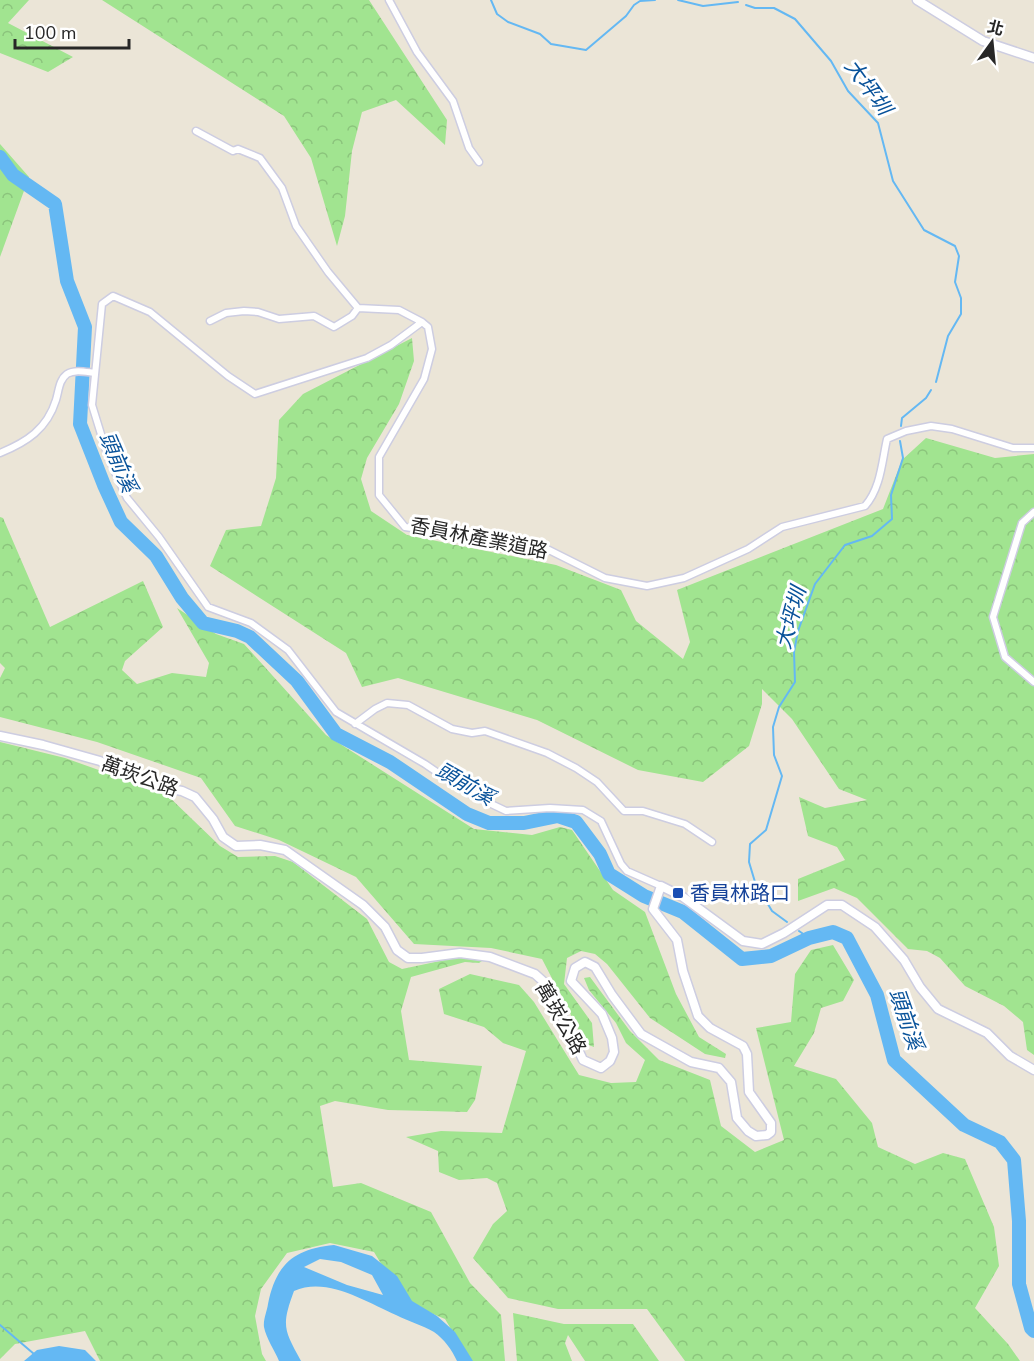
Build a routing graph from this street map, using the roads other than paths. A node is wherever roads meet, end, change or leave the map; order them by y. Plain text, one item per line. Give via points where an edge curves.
1 (389, 0) edge
2 (917, 0) edge
3 (1034, 58) edge
4 (196, 131) dead end
5 (479, 162) dead end
6 (358, 308) junction
7 (210, 321) dead end
8 (422, 322) junction
9 (95, 373) junction
10 (1034, 448) edge
11 (0, 453) edge
12 (1034, 512) edge
13 (1034, 682) edge
14 (355, 724) junction
15 (0, 736) edge
16 (712, 842) dead end
17 (661, 886) junction
18 (1034, 1070) edge

1 - 5 street via 417,52 453,101 469,148
2 - 3 street via 983,41
4 - 6 street via 233,151 238,149 260,158 282,188 296,226
6 - 7 street via 334,327 314,316 279,318 251,311 226,313
6 - 8 street via 399,310
8 - 9 street via 367,358 255,394 150,312 113,296 102,304
8 - 10 street, 香員林產業道路 via 428,327 432,349 424,379 379,457 380,495 405,527 545,548 606,578 647,586 684,578 748,549 782,526 865,506 874,497 887,439 906,431 931,426 1013,448
9 - 11 street via 73,371 61,379 49,416 33,436
9 - 14 street via 92,405 108,457 127,498 208,607 251,623 288,650 336,712
12 - 13 street via 1022,523 993,617 1005,657
14 - 16 street via 387,703 408,705 452,729 485,731 547,753 597,782 624,811 643,811 685,824
14 - 17 street via 466,792 507,811 550,807 583,810 601,821 627,871
15 - 17 street, 萬崁公路 via 100,761 145,783 195,797 223,837 236,846 285,850 363,905 385,927 397,950 408,958 459,953 490,957 536,974 545,983 583,1060 601,1068 614,1052 612,1038 602,1014 571,981 575,968 585,962 595,967 641,1034 691,1062 719,1068 731,1082 737,1118 756,1136 767,1135 771,1123 749,1092 743,1046 710,1028 698,1016 676,940 653,909
17 - 18 street via 683,897 742,941 762,944 827,905 842,905 875,927 938,1009 987,1033 1010,1056

